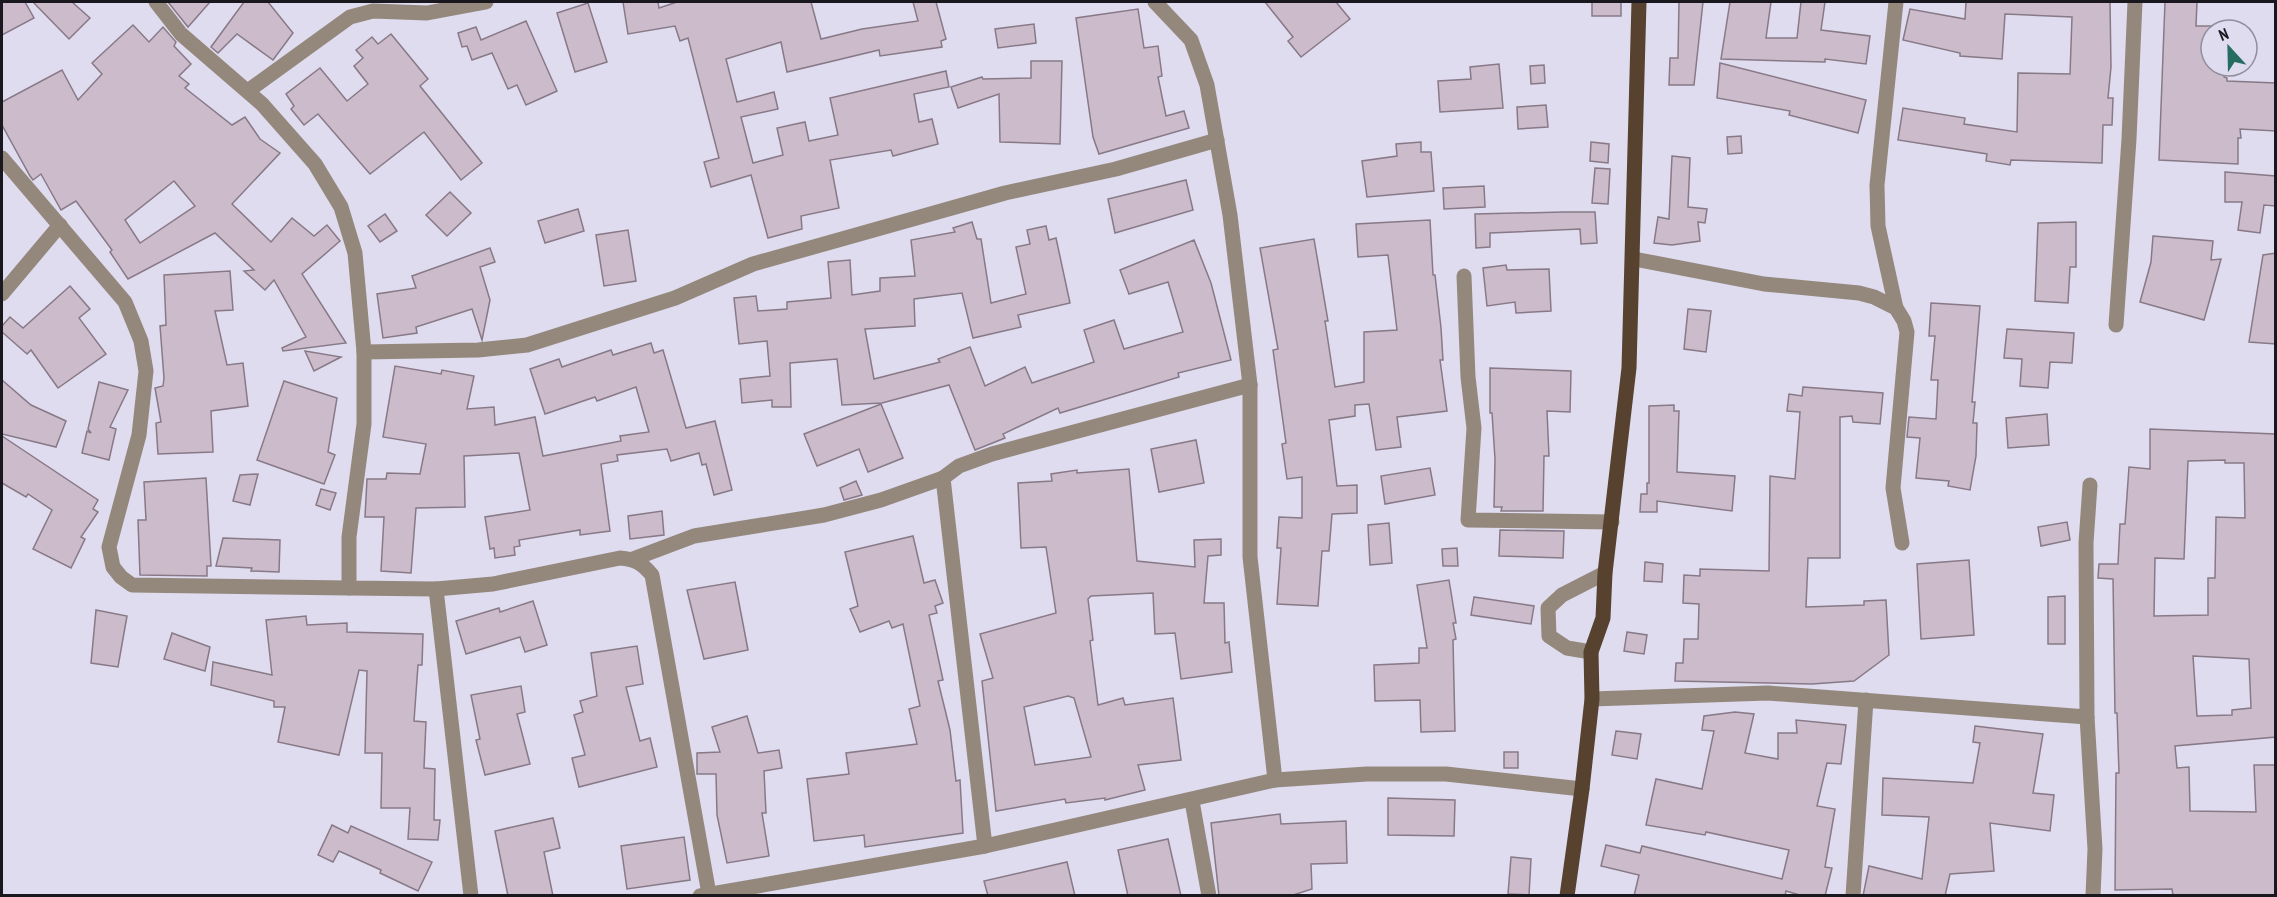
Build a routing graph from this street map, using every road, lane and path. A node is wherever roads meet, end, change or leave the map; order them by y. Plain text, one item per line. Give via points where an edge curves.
1 (156, 2) edge
2 (486, 2) edge
3 (1155, 2) edge
4 (1639, 2) edge
5 (1896, 2) edge
6 (2134, 2) edge
7 (372, 6) edge
8 (249, 90) junction
9 (1217, 140) junction
10 (2, 158) edge
11 (60, 225) junction
12 (1634, 259) junction
13 (1464, 276) dead end
14 (2, 294) edge
15 (1896, 308) junction
16 (2116, 325) dead end
17 (364, 352) junction
18 (1250, 385) junction
19 (943, 478) junction
20 (2090, 485) dead end
21 (1612, 522) junction
22 (1902, 543) dead end
23 (633, 559) junction
24 (1605, 573) junction
25 (349, 588) junction
26 (436, 590) junction
27 (1591, 652) junction
28 (1592, 699) junction
29 (1866, 700) junction
30 (2087, 717) junction
31 (1275, 780) junction
32 (1582, 789) junction
33 (1192, 801) junction
34 (985, 846) junction
35 (705, 895) edge
36 (471, 896) edge
37 (1209, 896) edge
38 (1567, 896) edge
39 (1853, 896) edge
40 (2093, 896) edge

1 - 8 street via 182,34
2 - 7 street via 427,13
3 - 9 street via 1191,40 1207,85
4 - 12 main road
5 - 15 street via 1877,185 1878,226
6 - 16 street
7 - 8 street via 350,17
8 - 17 street via 315,164 341,207 355,253
9 - 17 street via 1116,169 1005,193 753,264 675,298 527,345 468,351
9 - 18 street
10 - 11 street
11 - 14 street
11 - 25 street via 125,302 141,341 146,371 139,435 109,547 113,567 121,578 132,585
12 - 15 street via 1764,284 1859,293
12 - 21 main road via 1629,368
13 - 21 street via 1474,428 1468,519
15 - 22 street via 1907,332 1893,488
17 - 25 street via 364,424 349,537
18 - 19 street via 992,454 959,466
18 - 31 street via 1250,557
19 - 23 street via 824,515 693,536
19 - 34 street
20 - 30 street via 2086,543
21 - 24 main road
23 - 26 street via 620,558 494,584
23 - 35 street via 652,575
24 - 27 main road via 1603,618
24 - 27 street via 1562,595 1548,608 1549,636 1567,648
25 - 26 street
26 - 36 street
27 - 28 main road
28 - 29 street via 1768,693
28 - 32 main road
29 - 30 street
29 - 39 street
30 - 40 street via 2095,849
31 - 32 street via 1446,774
31 - 33 street
32 - 38 main road
33 - 34 street
33 - 37 street
34 - 35 street

